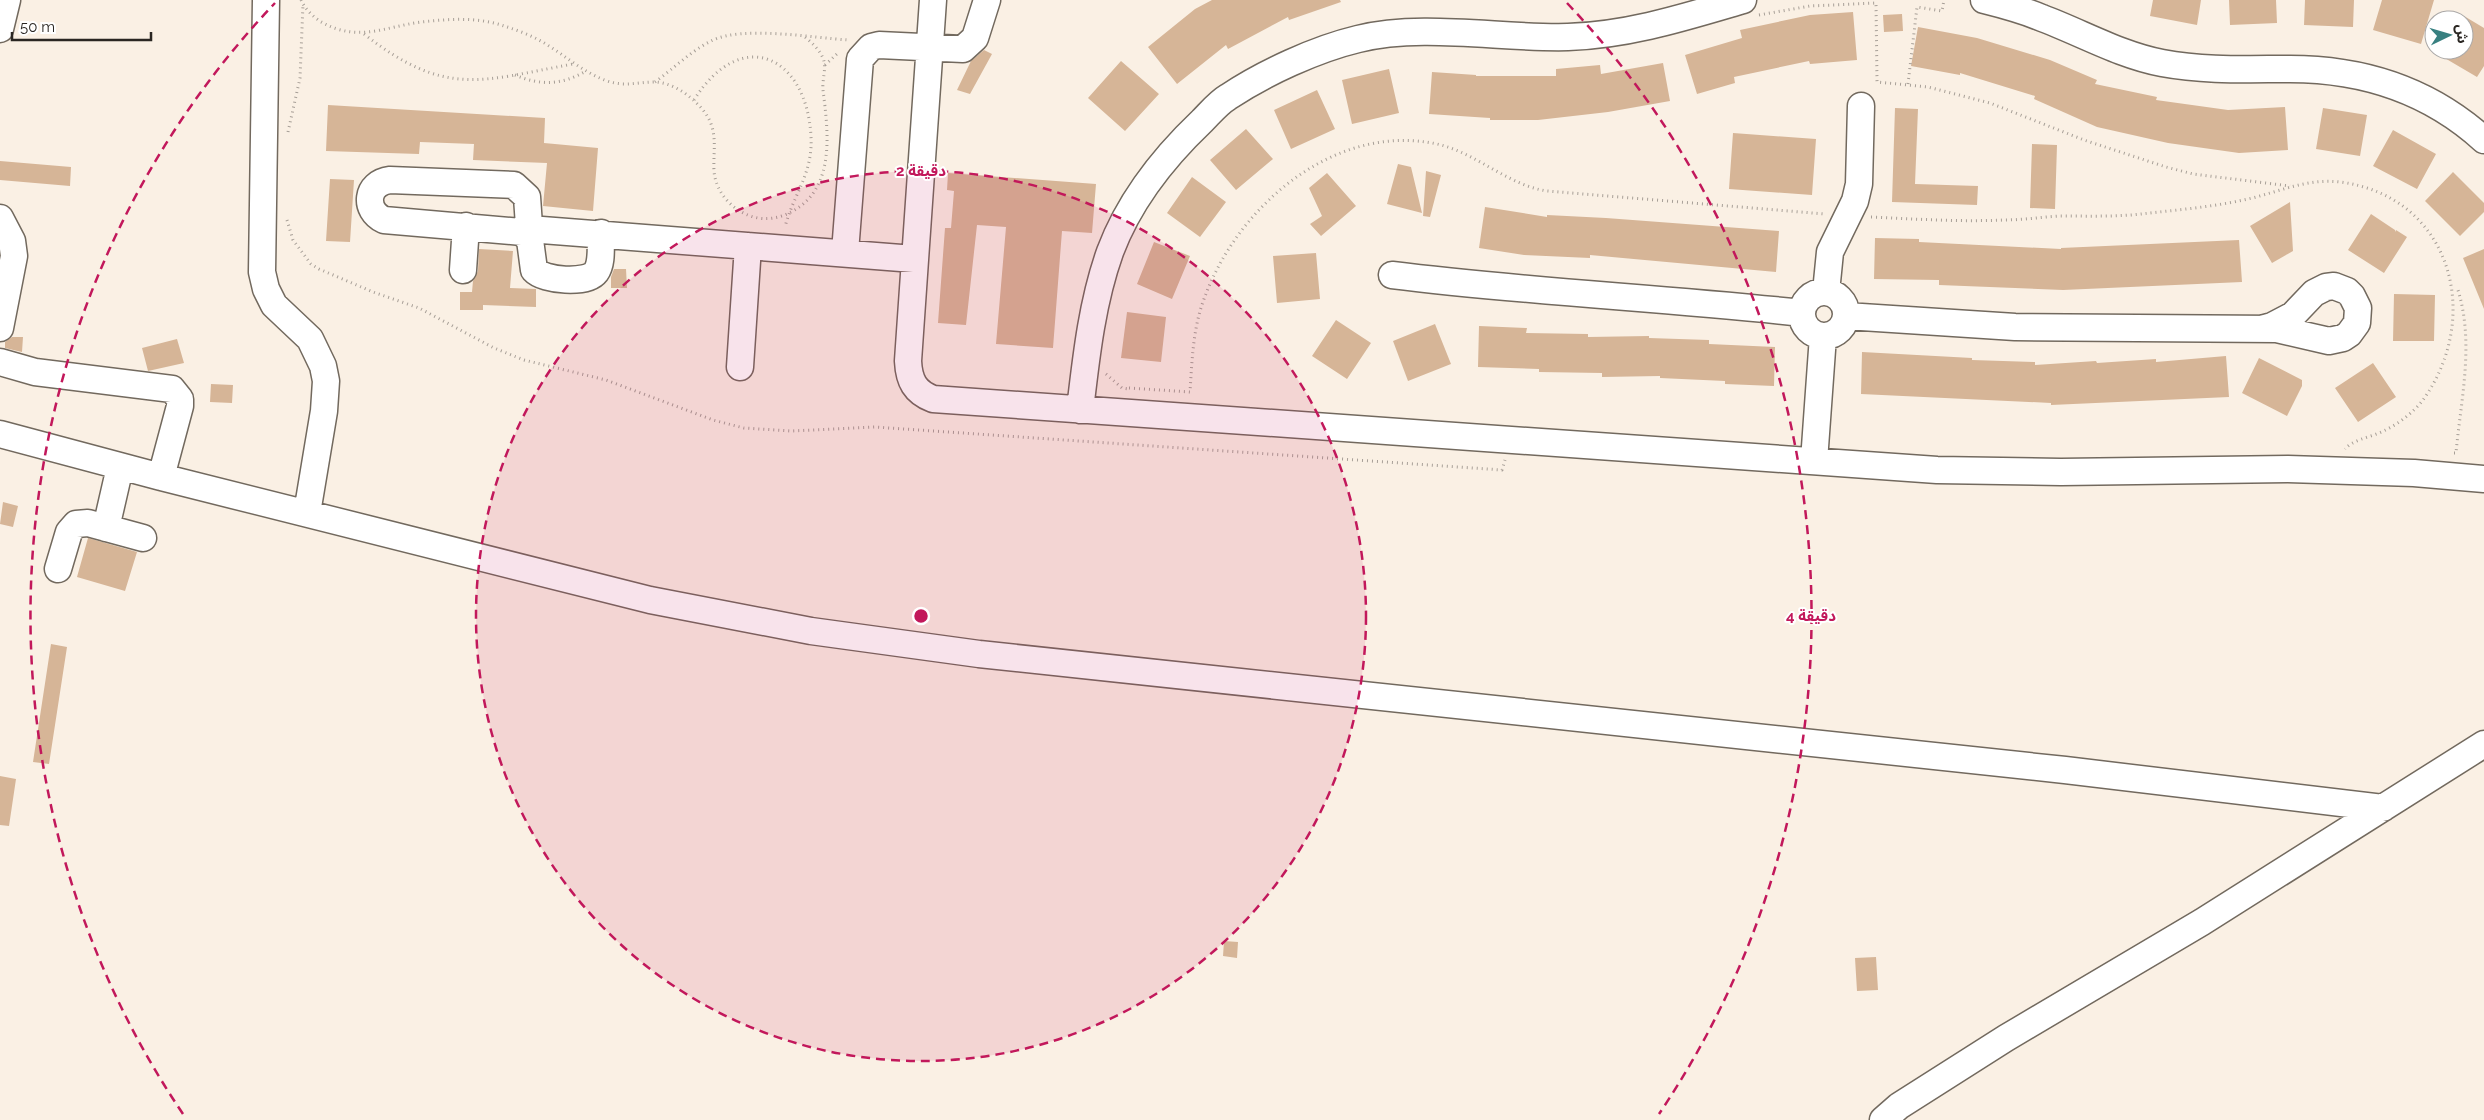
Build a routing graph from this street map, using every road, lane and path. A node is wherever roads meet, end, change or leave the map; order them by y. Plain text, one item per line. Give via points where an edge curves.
1 (7, 0) edge
2 (266, 0) edge
3 (933, 0) edge
4 (987, 0) edge
5 (1944, 0) edge
6 (1984, 0) edge
7 (302, 2) edge
8 (1750, 8) edge
9 (0, 29) edge
10 (364, 34) junction
11 (805, 37) junction
12 (879, 45) junction
13 (930, 48) junction
14 (574, 64) junction
15 (586, 71) junction
16 (515, 75) junction
17 (655, 82) junction
18 (1908, 84) junction
19 (694, 100) junction
20 (1861, 106) dead end
21 (287, 140) dead end
22 (2484, 140) edge
23 (2290, 186) junction
24 (788, 214) junction
25 (287, 215) dead end
26 (1848, 217) junction
27 (0, 218) edge
28 (529, 224) junction
29 (466, 226) junction
30 (601, 233) junction
31 (748, 246) junction
32 (779, 248) junction
33 (845, 252) junction
34 (914, 259) junction
35 (463, 270) dead end
36 (1392, 274) dead end
37 (2455, 282) junction
38 (1826, 292) junction
39 (1802, 313) junction
40 (1846, 316) junction
41 (0, 328) edge
42 (2261, 329) dead end
43 (1823, 336) junction
44 (0, 362) edge
45 (1105, 365) dead end
46 (740, 367) dead end
47 (1128, 401) junction
48 (1080, 410) junction
49 (0, 434) edge
50 (1510, 440) junction
51 (2448, 453) dead end
52 (2347, 456) junction
53 (1814, 461) junction
54 (120, 467) junction
55 (161, 477) junction
56 (2484, 479) edge
57 (307, 513) junction
58 (106, 528) junction
59 (143, 538) dead end
60 (58, 569) dead end
61 (2484, 744) edge
62 (2383, 808) junction
63 (1883, 1120) edge

1 - 9 street
2 - 57 street via 262,272 274,305 310,339 318,352 326,381
3 - 13 street
4 - 13 street via 975,38 968,46 958,50
5 - 18 path via 1942,11 1916,7
6 - 22 street via 2042,18 2128,54 2160,63 2225,70 2324,71 2386,82 2443,108
7 - 10 path via 311,14 329,26
7 - 21 path via 300,78
8 - 18 path via 1876,3 1877,82
8 - 48 street via 1626,32 1569,37 1506,37 1445,32 1359,38 1269,73 1226,98 1188,135 1144,186 1111,252 1094,317
10 - 14 path via 440,20 488,22 531,36
10 - 16 path via 426,73 442,78 479,80
11 - 12 path
11 - 17 path via 745,33 724,37 711,41
11 - 24 path via 818,49 825,65 822,81 828,143 817,186 806,202
12 - 13 street
12 - 33 street via 865,52 858,67
13 - 34 street
14 - 15 path
14 - 16 path
15 - 16 path via 552,84
15 - 17 path via 610,82
17 - 19 path via 679,90
18 - 23 path via 1990,103 2084,140 2166,167 2193,174
19 - 24 path via 713,129 716,140 714,173 726,200 740,211 758,218
19 - 24 path via 710,79 742,59 754,57 777,62 795,79 806,105 811,156 804,181
20 - 26 street via 1859,184
23 - 26 path via 2247,199 2139,214 2006,220
23 - 37 path via 2321,181 2354,184 2398,203 2434,237
24 - 32 path
25 - 50 path via 293,240 311,264 330,275 419,308 509,355 606,380 713,420 744,428 790,431 874,427 1502,470
26 - 38 street via 1830,252
26 - 47 path via 1547,191 1530,188 1471,157 1438,144 1388,142 1359,148 1321,161 1288,183 1231,244 1203,300 1194,340 1190,392
27 - 41 street via 12,241 14,256
28 - 29 street via 522,232
28 - 29 street via 519,188 508,184 390,180 378,184 370,194 370,207 384,220
28 - 30 street
28 - 30 street via 532,265 543,277 582,280 593,276 600,266
29 - 35 street
30 - 31 street
31 - 32 street
31 - 46 street
32 - 33 street
33 - 34 street
34 - 48 street via 908,370 913,385 919,391 933,399
36 - 39 street via 1480,286
37 - 51 path via 2466,320 2466,360 2456,453
37 - 52 path via 2454,334 2434,385 2396,424
38 - 39 street via 1810,298
38 - 40 street via 1840,300
39 - 43 street via 1808,329
40 - 42 street via 2015,327
40 - 43 street via 1839,331
43 - 53 street
44 - 55 street via 35,372 172,389 178,393 180,406
45 - 47 path via 1104,373 1122,388
47 - 48 street
47 - 50 street
49 - 54 street
50 - 53 street
52 - 53 street via 2234,469 2124,472 1937,470
52 - 56 street
54 - 55 street
54 - 58 street
55 - 57 street
57 - 62 street via 650,600 811,631 989,655 2045,768
58 - 59 street
58 - 60 street via 82,522 72,527
61 - 62 street
62 - 63 street via 2202,922 2006,1038 1899,1106

